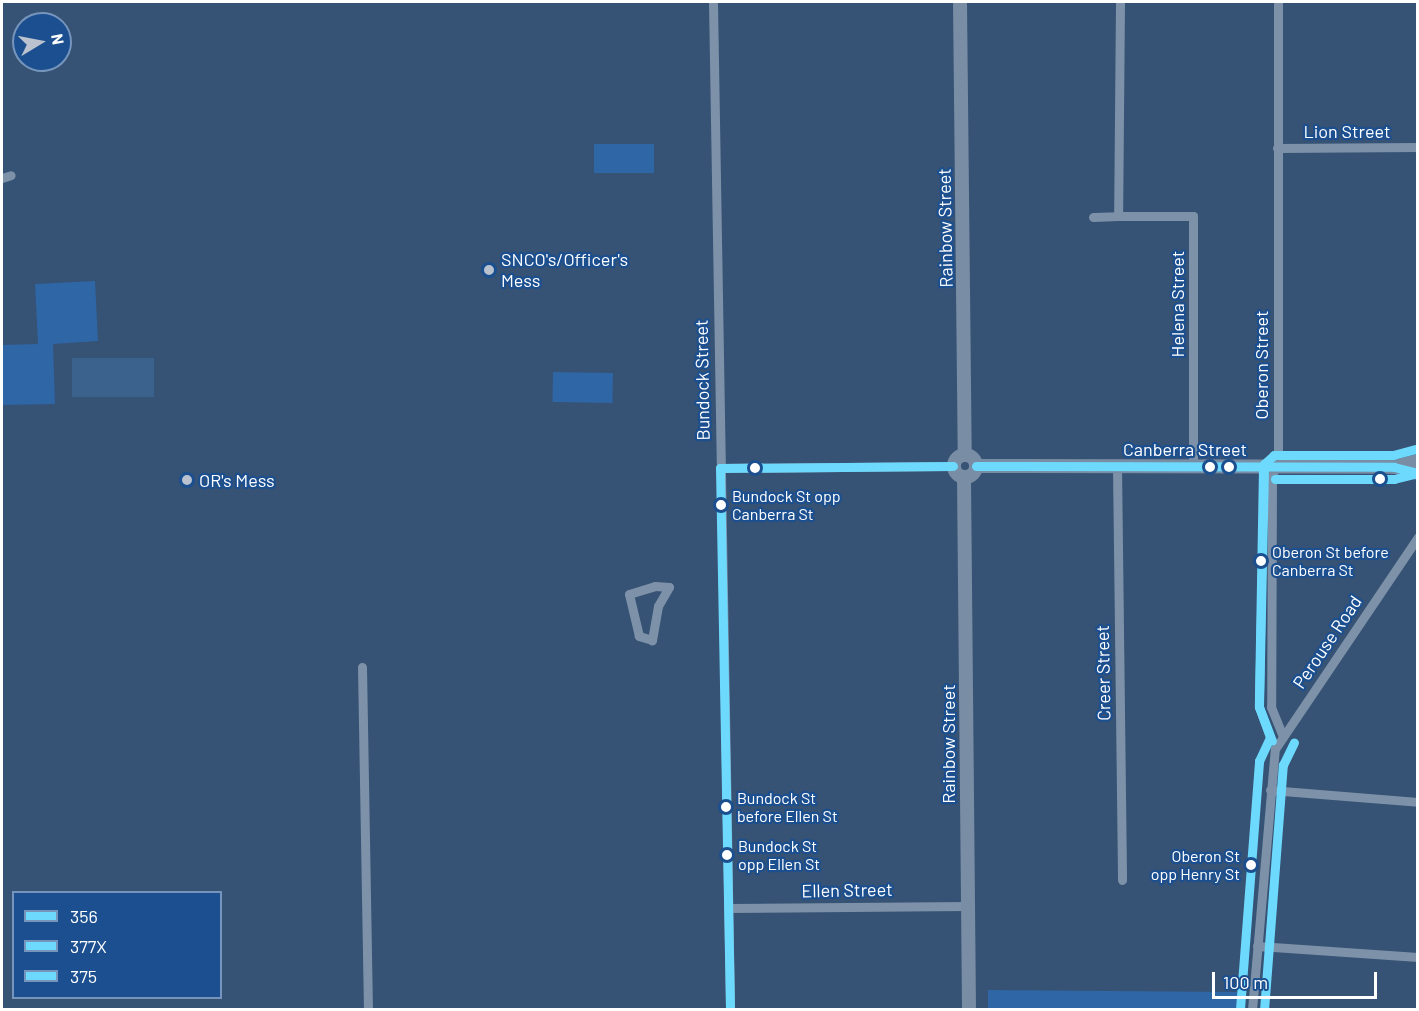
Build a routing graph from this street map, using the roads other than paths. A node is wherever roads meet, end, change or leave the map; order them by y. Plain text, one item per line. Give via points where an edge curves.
1 (714, 2) edge
2 (960, 2) edge
3 (1120, 2) edge
4 (1278, 2) edge
5 (1418, 147) edge
6 (1277, 148) junction
7 (1118, 216) junction
8 (1093, 217) dead end
9 (965, 454) junction
10 (1418, 461) edge
11 (953, 466) junction
12 (976, 466) junction
13 (1118, 466) junction
14 (1193, 466) junction
15 (1275, 467) junction
16 (1394, 467) junction
17 (720, 468) junction
18 (1418, 473) edge
19 (964, 478) junction
20 (1418, 537) edge
21 (669, 587) joint
22 (362, 667) dead end
23 (1283, 737) junction
24 (1270, 790) junction
25 (1418, 802) edge
26 (1122, 880) dead end
27 (967, 906) junction
28 (728, 908) junction
29 (1257, 946) junction
30 (1418, 957) edge
31 (368, 1010) edge
32 (730, 1010) edge
33 (969, 1010) edge
34 (1252, 1010) edge

1 - 17 street, Bundock Street
2 - 9 street, Rainbow Street
3 - 7 street
4 - 6 street, Oberon Street
5 - 6 street, Lion Street
6 - 15 street, Oberon Street
7 - 8 street, Helena Street
7 - 14 street, Helena Street via 1193,216
9 - 11 street
9 - 12 street
10 - 16 street, Canberra Street
11 - 17 street
11 - 19 street
12 - 13 street, Canberra Street
12 - 19 street
13 - 14 street, Canberra Street
13 - 26 street, Creer Street
14 - 15 street, Canberra Street
15 - 16 street, Canberra Street
15 - 23 street, Oberon Street via 1271,707
16 - 18 street, Canberra Street
17 - 28 street, Bundock Street
19 - 27 street, Rainbow Street
20 - 23 street, Perouse Road
21 - 21 street via 629,594 639,636 652,639 658,606
22 - 31 street
23 - 24 street via 1271,762
24 - 25 street
24 - 29 street
27 - 28 street, Ellen Street
27 - 33 street, Rainbow Street
28 - 32 street, Bundock Street
29 - 30 street
29 - 34 street

